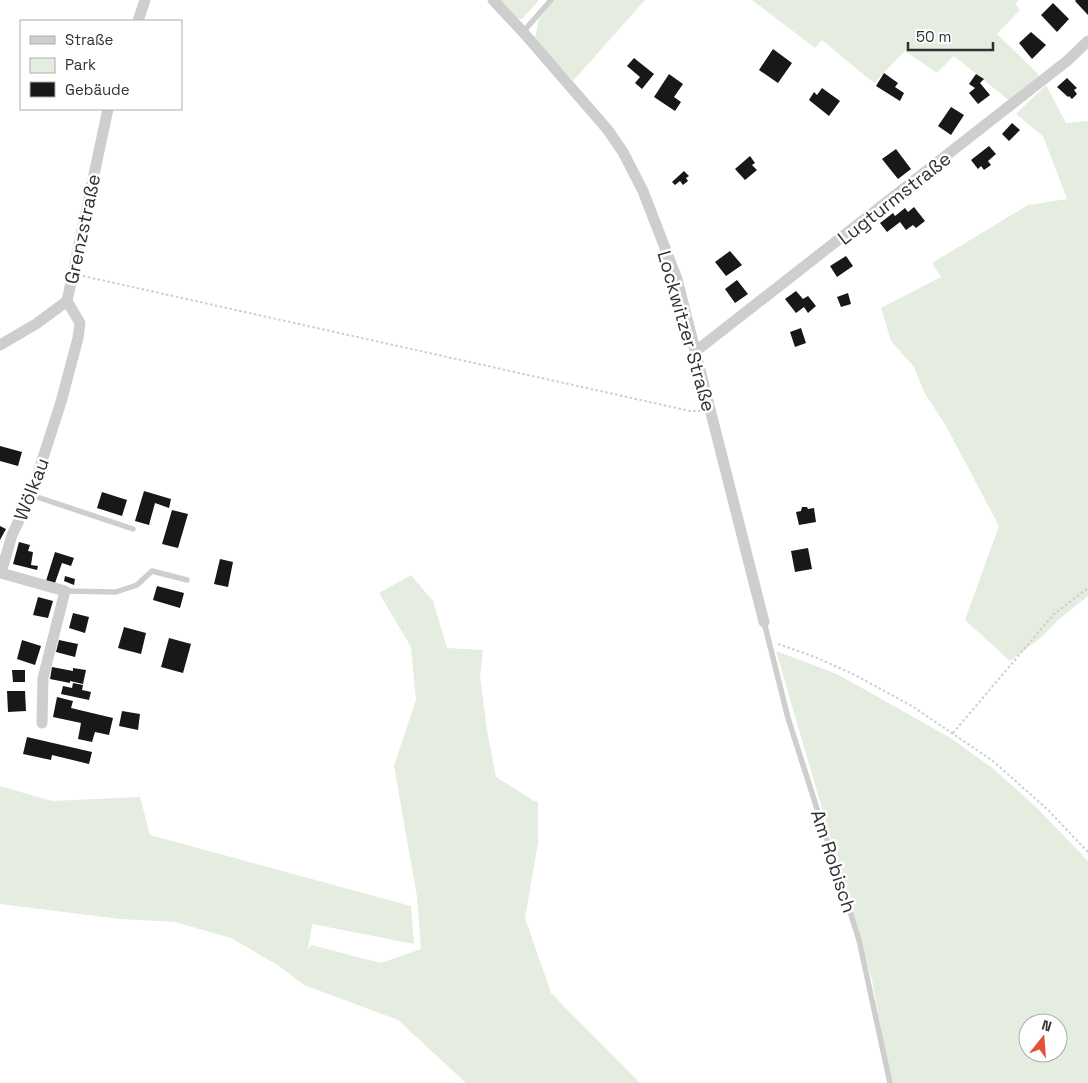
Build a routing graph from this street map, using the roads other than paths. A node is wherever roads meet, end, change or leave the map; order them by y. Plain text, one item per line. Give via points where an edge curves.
1 (145, 0) edge
2 (493, 0) edge
3 (551, 0) edge
4 (138, 20) edge
5 (523, 32) junction
6 (1088, 41) edge
7 (108, 110) edge
8 (67, 301) junction
9 (0, 345) edge
10 (696, 351) junction
11 (31, 495) junction
12 (133, 529) dead end
13 (1, 573) edge
14 (187, 580) dead end
15 (65, 592) junction
16 (764, 622) joint
17 (42, 722) dead end
18 (890, 1083) edge

1 - 4 street
2 - 5 street, Lockwitzer Straße
3 - 5 lane
5 - 10 street, Lockwitzer Straße via 607,129 630,164 677,279
6 - 10 street, Lugturmstraße via 1068,61
7 - 8 street, Grenzstraße
8 - 9 street, Grenzstraße
8 - 11 street, Wölkau via 80,323 78,338
10 - 16 street, Lockwitzer Straße
11 - 12 lane
11 - 13 street, Wölkau via 12,535
13 - 15 street, Wölkau
14 - 15 lane via 152,571 137,585 116,592
15 - 17 street via 43,678
16 - 18 lane, Am Robisch via 788,718 859,940

